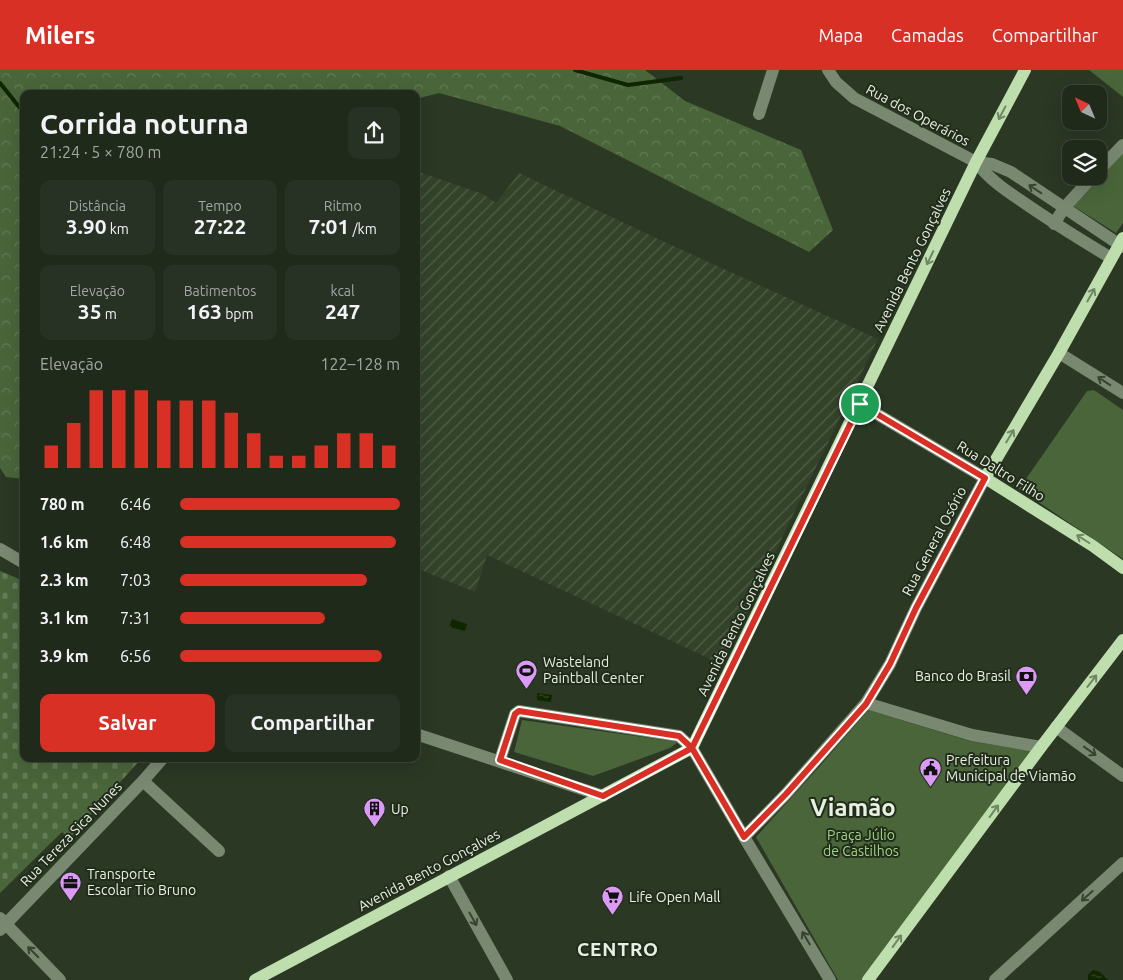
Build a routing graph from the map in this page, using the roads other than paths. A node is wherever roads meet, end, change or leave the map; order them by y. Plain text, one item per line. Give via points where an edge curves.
1 (773, 70) edge
2 (828, 70) edge
3 (1025, 70) edge
4 (759, 114) dead end
5 (1123, 145) edge
6 (976, 162) junction
7 (1107, 162) edge
8 (1085, 185) edge
9 (1064, 208) junction
10 (1054, 224) junction
11 (1122, 243) edge
12 (1112, 258) junction
13 (1059, 353) junction
14 (1123, 394) edge
15 (860, 404) junction
16 (985, 478) junction
17 (0, 549) edge
18 (20, 561) edge
19 (1123, 568) edge
20 (1123, 640) edge
21 (866, 704) junction
22 (1056, 727) junction
23 (420, 735) edge
24 (1041, 747) junction
25 (692, 748) junction
26 (500, 760) junction
27 (159, 762) edge
28 (1123, 776) edge
29 (143, 781) junction
30 (603, 796) junction
31 (744, 837) junction
32 (219, 851) dead end
33 (1123, 863) edge
34 (449, 876) junction
35 (2, 924) edge
36 (60, 980) edge
37 (255, 980) edge
38 (507, 980) edge
39 (830, 980) edge
40 (868, 980) edge
41 (995, 980) edge

1 - 4 street
2 - 6 street, Rua dos Operários via 854,98
3 -> 6 main road, Avenida Bento Gonçalves
5 - 7 street
9 -> 6 street, Rua dos Operários via 1011,172
6 - 10 street, Rua dos Operários via 1000,186
6 -> 15 main road, Avenida Bento Gonçalves
8 - 9 street
9 - 10 street
9 - 11 street, Rua dos Operários
10 - 12 street, Rua dos Operários
11 - 12 main road, Rua General Osório
13 -> 12 main road, Rua General Osório
14 -> 13 street
16 -> 13 main road, Rua General Osório
15 - 16 street, Rua Daltro Filho
15 - 25 main road, Avenida Bento Gonçalves
19 -> 16 main road, Rua Daltro Filho via 1094,546
16 - 21 street, Rua General Osório via 890,664
17 - 18 street
22 -> 20 main road
21 - 24 street via 972,735
21 - 31 street, Rua General Osório
22 - 24 main road
22 -> 28 street
23 - 26 street
40 -> 24 main road
25 - 26 street via 679,736 523,710 515,714
25 - 30 main road, Avenida Bento Gonçalves
25 - 31 street
26 - 30 street
27 - 29 street, Rua Tereza Sica Nunes
29 - 32 street
29 - 35 street, Rua Tereza Sica Nunes
30 - 34 main road, Avenida Bento Gonçalves
39 -> 31 street
33 -> 41 street
34 - 37 main road, Avenida Bento Gonçalves
34 -> 38 street
36 -> 35 street

